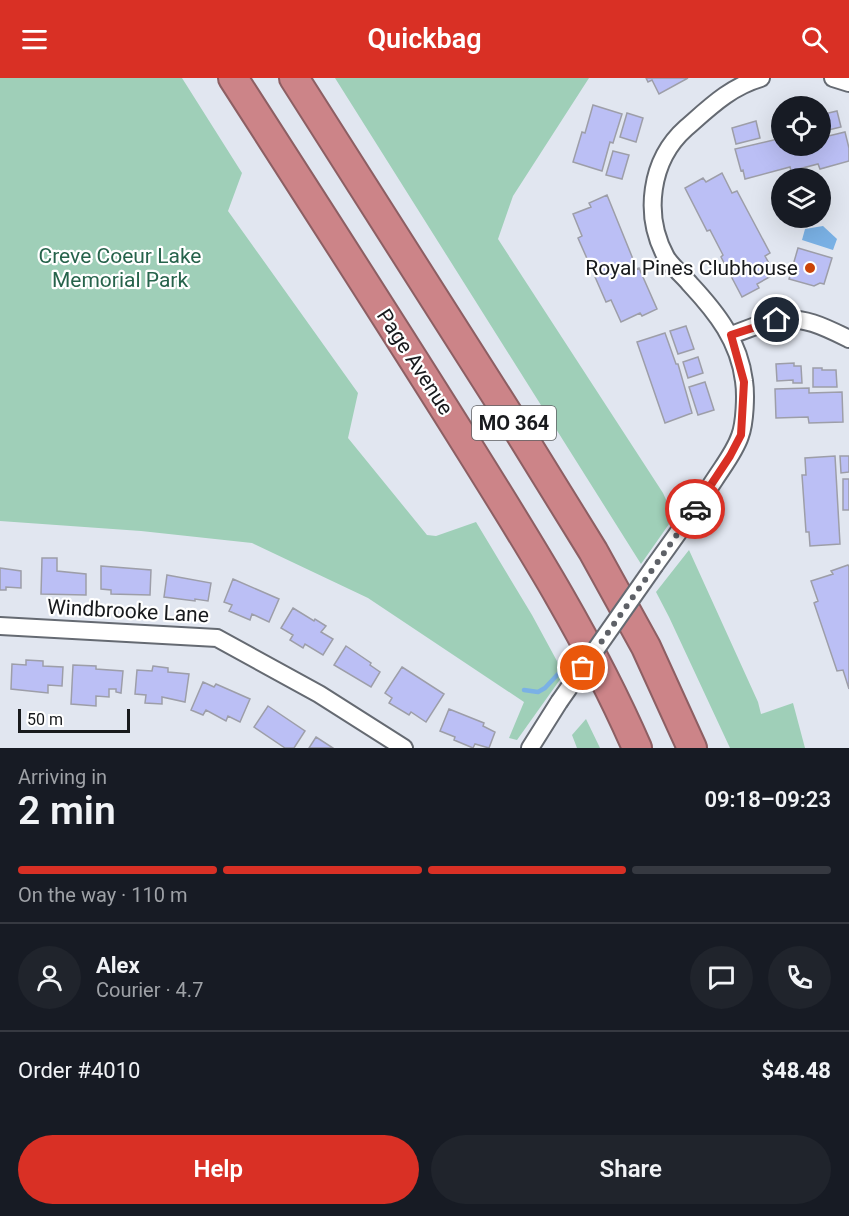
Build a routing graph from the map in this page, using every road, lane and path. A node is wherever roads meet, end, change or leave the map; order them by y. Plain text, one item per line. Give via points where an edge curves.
1 (233, 78) edge
2 (294, 78) edge
3 (761, 78) edge
4 (833, 78) edge
5 (849, 82) edge
6 (731, 335) junction
7 (849, 339) edge
8 (0, 626) edge
9 (404, 748) edge
10 (530, 748) edge
11 (637, 748) edge
12 (692, 748) edge

1 - 11 highway, Page Avenue / MO 364 via 523,534 580,632
2 - 12 highway, MO 364 via 593,551 646,648
3 - 6 street via 724,95 676,137 656,177 651,203 667,258
4 - 5 street
6 - 7 street via 777,320 802,320
6 - 10 street, bridge via 744,382 741,435
8 - 9 street, Windbrooke Lane via 217,638 319,694

